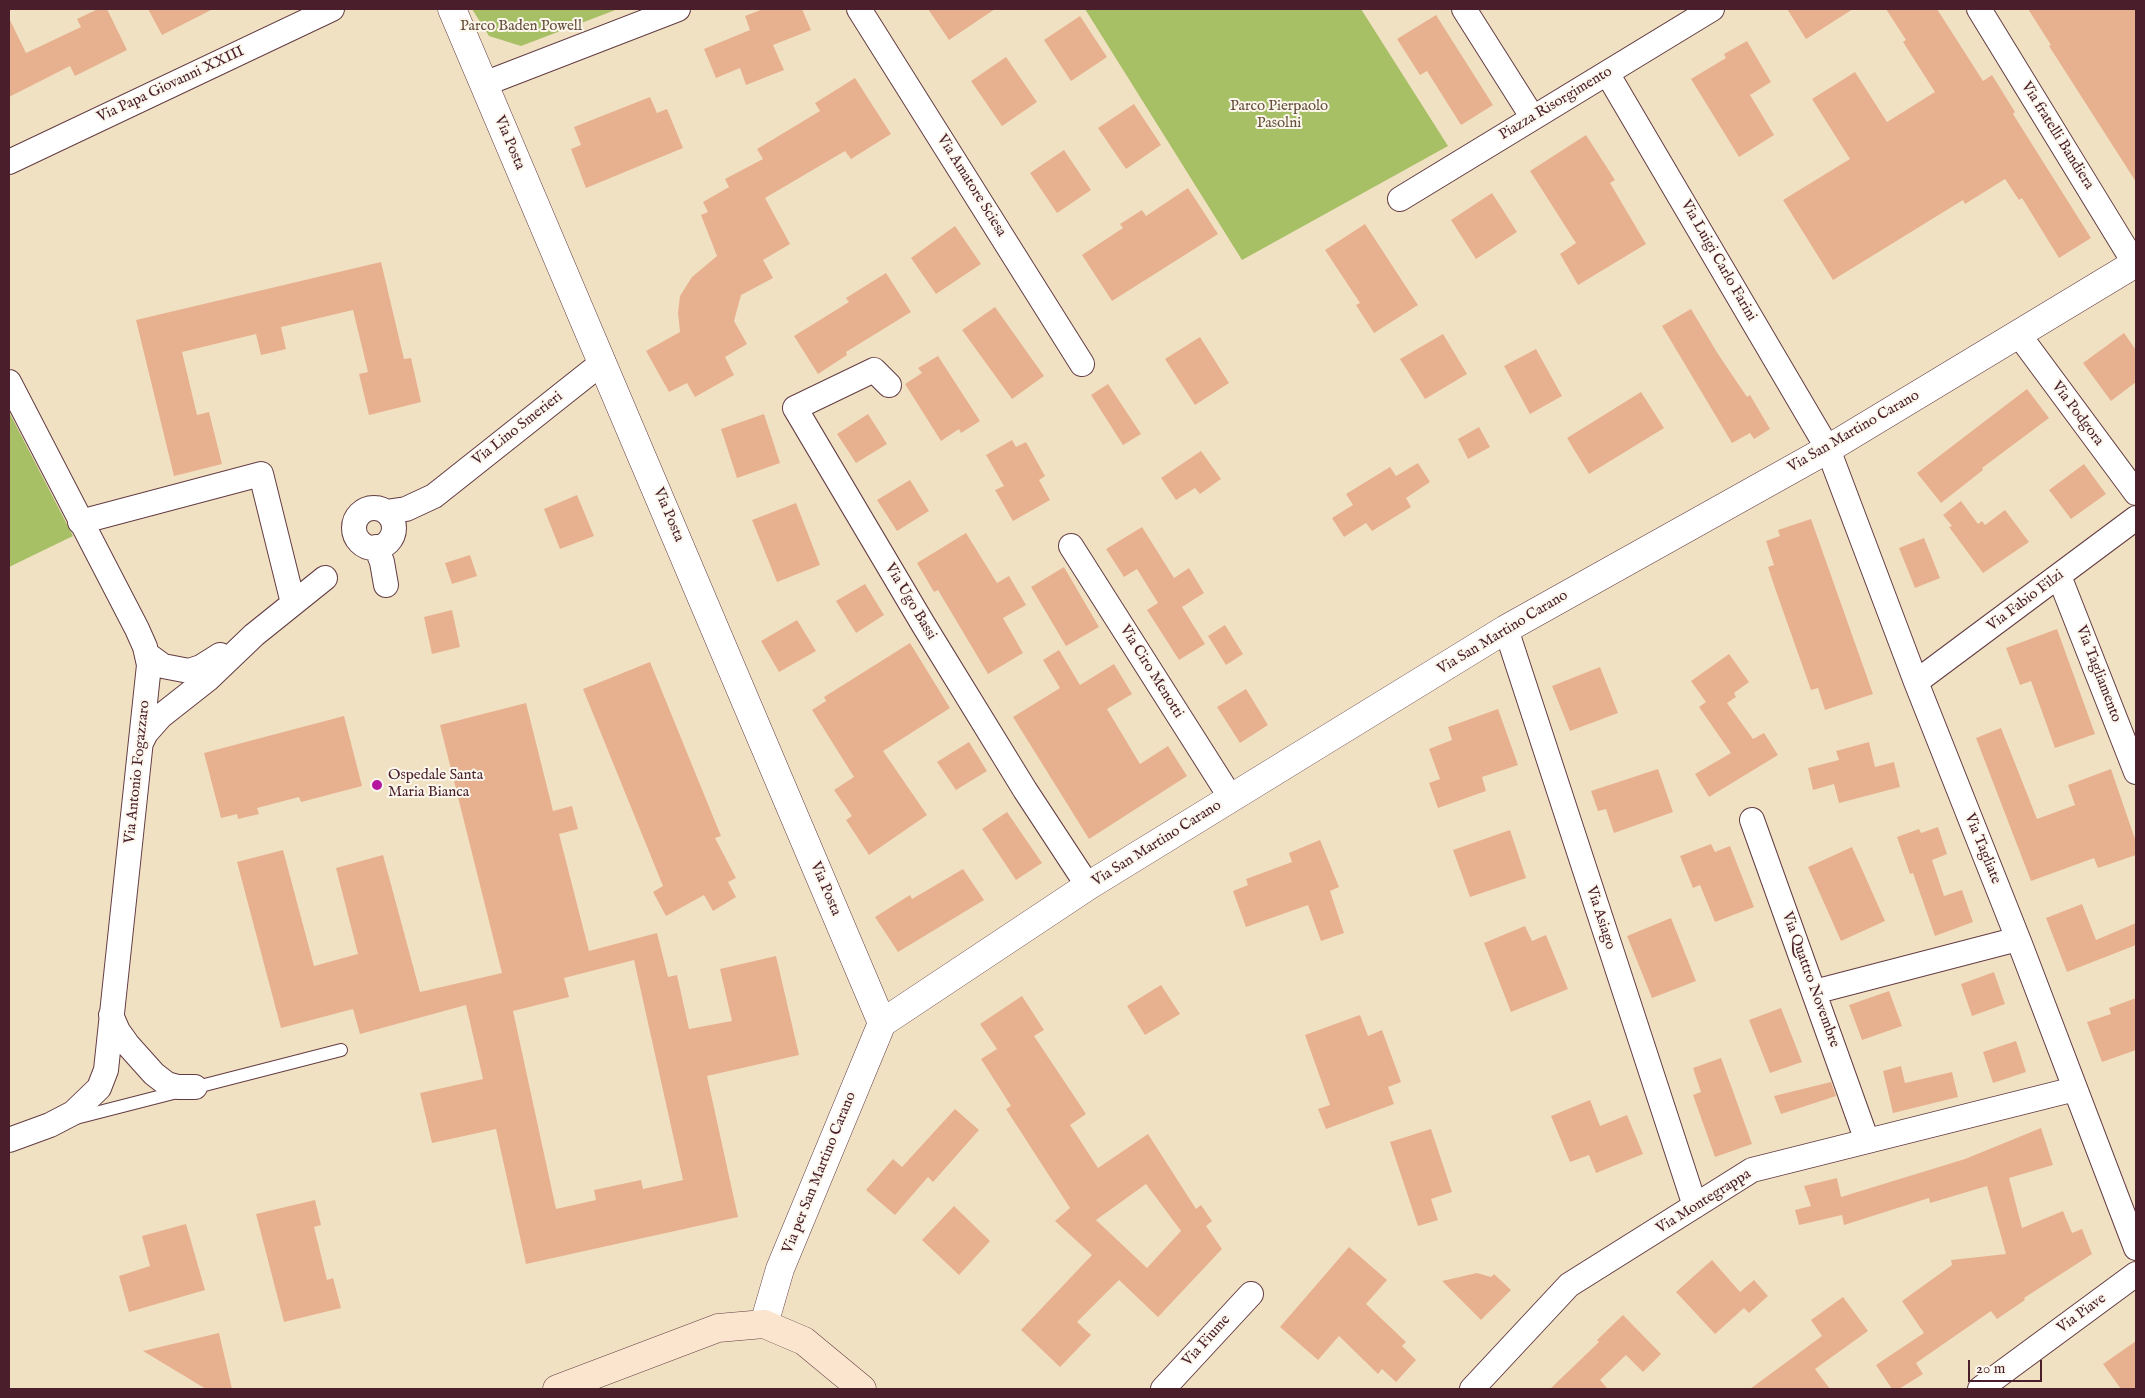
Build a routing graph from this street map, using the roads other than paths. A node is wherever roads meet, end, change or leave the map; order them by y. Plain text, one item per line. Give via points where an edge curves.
1 (332, 9) edge
2 (452, 9) edge
3 (678, 9) edge
4 (859, 9) edge
5 (1464, 9) edge
6 (1712, 9) edge
7 (1979, 9) edge
8 (1607, 73) junction
9 (484, 84) junction
10 (1533, 118) junction
11 (9, 162) edge
12 (1400, 199) dead end
13 (2136, 263) edge
14 (2019, 335) junction
15 (603, 362) junction
16 (1082, 364) dead end
17 (9, 382) edge
18 (889, 385) dead end
19 (1828, 449) junction
20 (2136, 493) edge
21 (434, 496) junction
22 (386, 512) junction
23 (2136, 518) edge
24 (80, 522) junction
25 (383, 542) junction
26 (1072, 546) dead end
27 (2059, 576) junction
28 (325, 578) dead end
29 (386, 585) dead end
30 (293, 603) junction
31 (1506, 629) junction
32 (254, 635) junction
33 (148, 655) junction
34 (1916, 682) junction
35 (140, 744) junction
36 (2136, 772) edge
37 (1231, 798) junction
38 (1752, 820) dead end
39 (1088, 886) junction
40 (2018, 939) junction
41 (1814, 992) junction
42 (112, 1015) junction
43 (882, 1023) junction
44 (341, 1050) dead end
45 (196, 1088) junction
46 (2075, 1089) junction
47 (50, 1125) junction
48 (9, 1140) edge
49 (1868, 1141) junction
50 (1695, 1206) junction
51 (2136, 1248) edge
52 (2136, 1274) edge
53 (1251, 1294) dead end
54 (764, 1324) junction
55 (558, 1389) edge
56 (862, 1389) edge
57 (1163, 1389) edge
58 (1472, 1389) edge
59 (1980, 1389) edge

1 - 11 street, Via Papa Giovanni XXIII
2 - 9 street, Via Posta
3 - 9 street
4 - 16 street, Via Amatore Sciesa
5 - 10 street
6 - 8 street, Piazza Risorgimento
7 - 13 street, Via fratelli Bandiera
8 - 10 street, Piazza Risorgimento
8 - 19 street, Via Luigi Carlo Farini
9 - 15 street, Via Posta
10 - 12 street, Piazza Risorgimento
13 - 14 street, Via San Martino Carano
14 - 19 street, Via San Martino Carano
14 - 20 street, Via Podgora
15 - 21 street, Via Lino Smerieri
15 - 43 street, Via Posta
17 - 24 street, Via Antonio Fogazzaro
18 - 39 street, Via Ugo Bassi via 874,370 795,408 928,632
19 - 31 street, Via San Martino Carano
19 - 34 street, Via Tagliate
21 - 22 street, Via Lino Smerieri via 406,509
21 - 25 street, Via Lino Smerieri via 421,513
22 - 25 street via 393,525
22 - 25 street, Via Lino Smerieri via 377,508 365,510 354,524 359,541 370,547
23 - 27 street, Via Fabio Filzi
24 - 30 street via 261,474
24 - 33 street, Via Antonio Fogazzaro
25 - 29 street
26 - 37 street, Via Ciro Menotti
27 - 34 street, Via Fabio Filzi
27 - 36 street, Via Tagliamento
28 - 30 street
30 - 32 street
31 - 37 street, Via San Martino Carano
31 - 50 street, Via Asiago
32 - 33 street via 189,671 163,666
32 - 35 street via 208,679 153,724
33 - 35 street, Via Antonio Fogazzaro via 149,676
34 - 40 street, Via Tagliate
35 - 42 street, Via Antonio Fogazzaro
37 - 39 street, Via San Martino Carano
38 - 41 street, Via Quattro Novembre
39 - 43 street, Via San Martino Carano
40 - 41 street
40 - 46 street, Via Tagliate
41 - 49 street, Via Quattro Novembre
42 - 45 street via 128,1046 154,1074 167,1084
42 - 47 street, Via Antonio Fogazzaro via 106,1070 99,1088 73,1113
43 - 54 street, Via per San Martino Carano via 780,1269
44 - 45 lane
45 - 47 lane
46 - 49 street, Via Montegrappa
46 - 51 street, Via Tagliate
47 - 48 street, Via Antonio Fogazzaro
49 - 50 street, Via Montegrappa via 1752,1170
50 - 58 street, Via Montegrappa via 1569,1285
52 - 59 street, Via Piave
53 - 57 street, Via Fiume
54 - 55 main road via 718,1328
54 - 56 main road via 804,1341

